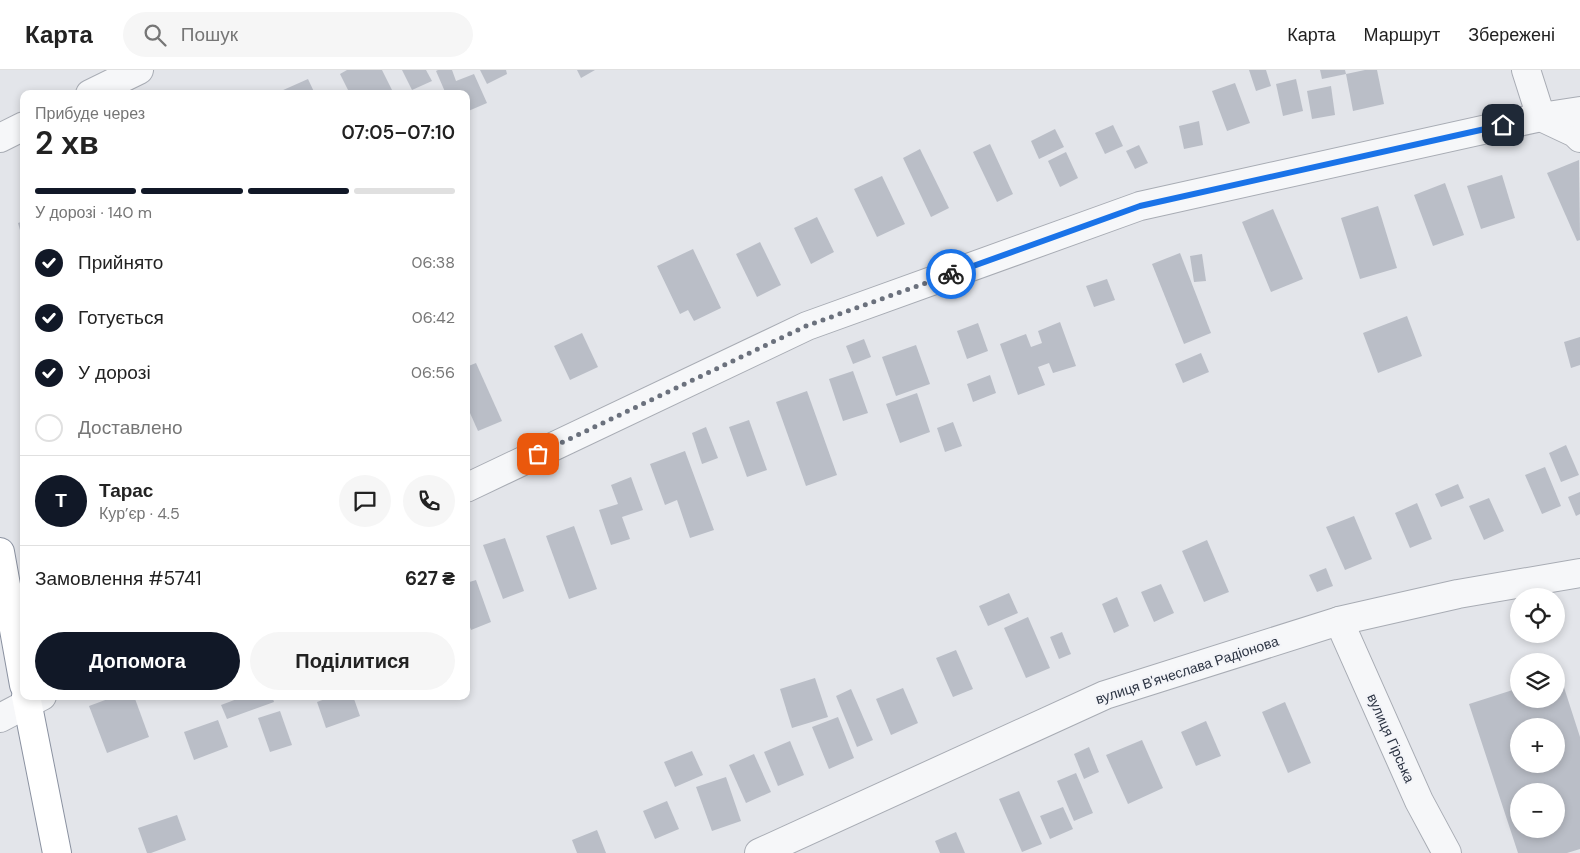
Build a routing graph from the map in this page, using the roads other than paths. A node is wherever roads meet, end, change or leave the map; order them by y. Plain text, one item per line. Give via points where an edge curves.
1 (139, 70) edge
2 (1526, 70) edge
3 (98, 90) edge
4 (1580, 110) edge
5 (1541, 117) junction
6 (20, 128) edge
7 (0, 138) edge
8 (1580, 138) edge
9 (470, 486) edge
10 (0, 552) edge
11 (1580, 573) edge
12 (1339, 621) junction
13 (20, 647) edge
14 (23, 700) edge
15 (31, 700) edge
16 (0, 718) edge
17 (57, 853) edge
18 (759, 853) edge
19 (1447, 853) edge

1 - 3 street
2 - 5 street
4 - 5 street
5 - 8 street
5 - 9 street via 1140,206 806,326
6 - 7 street
10 - 13 highway
11 - 12 street, вулиця В'ячеслава Радіонова via 1458,594
12 - 18 street, вулиця В'ячеслава Радіонова via 1105,695
12 - 19 street, вулиця Гірська via 1418,801
14 - 16 street
15 - 17 highway

